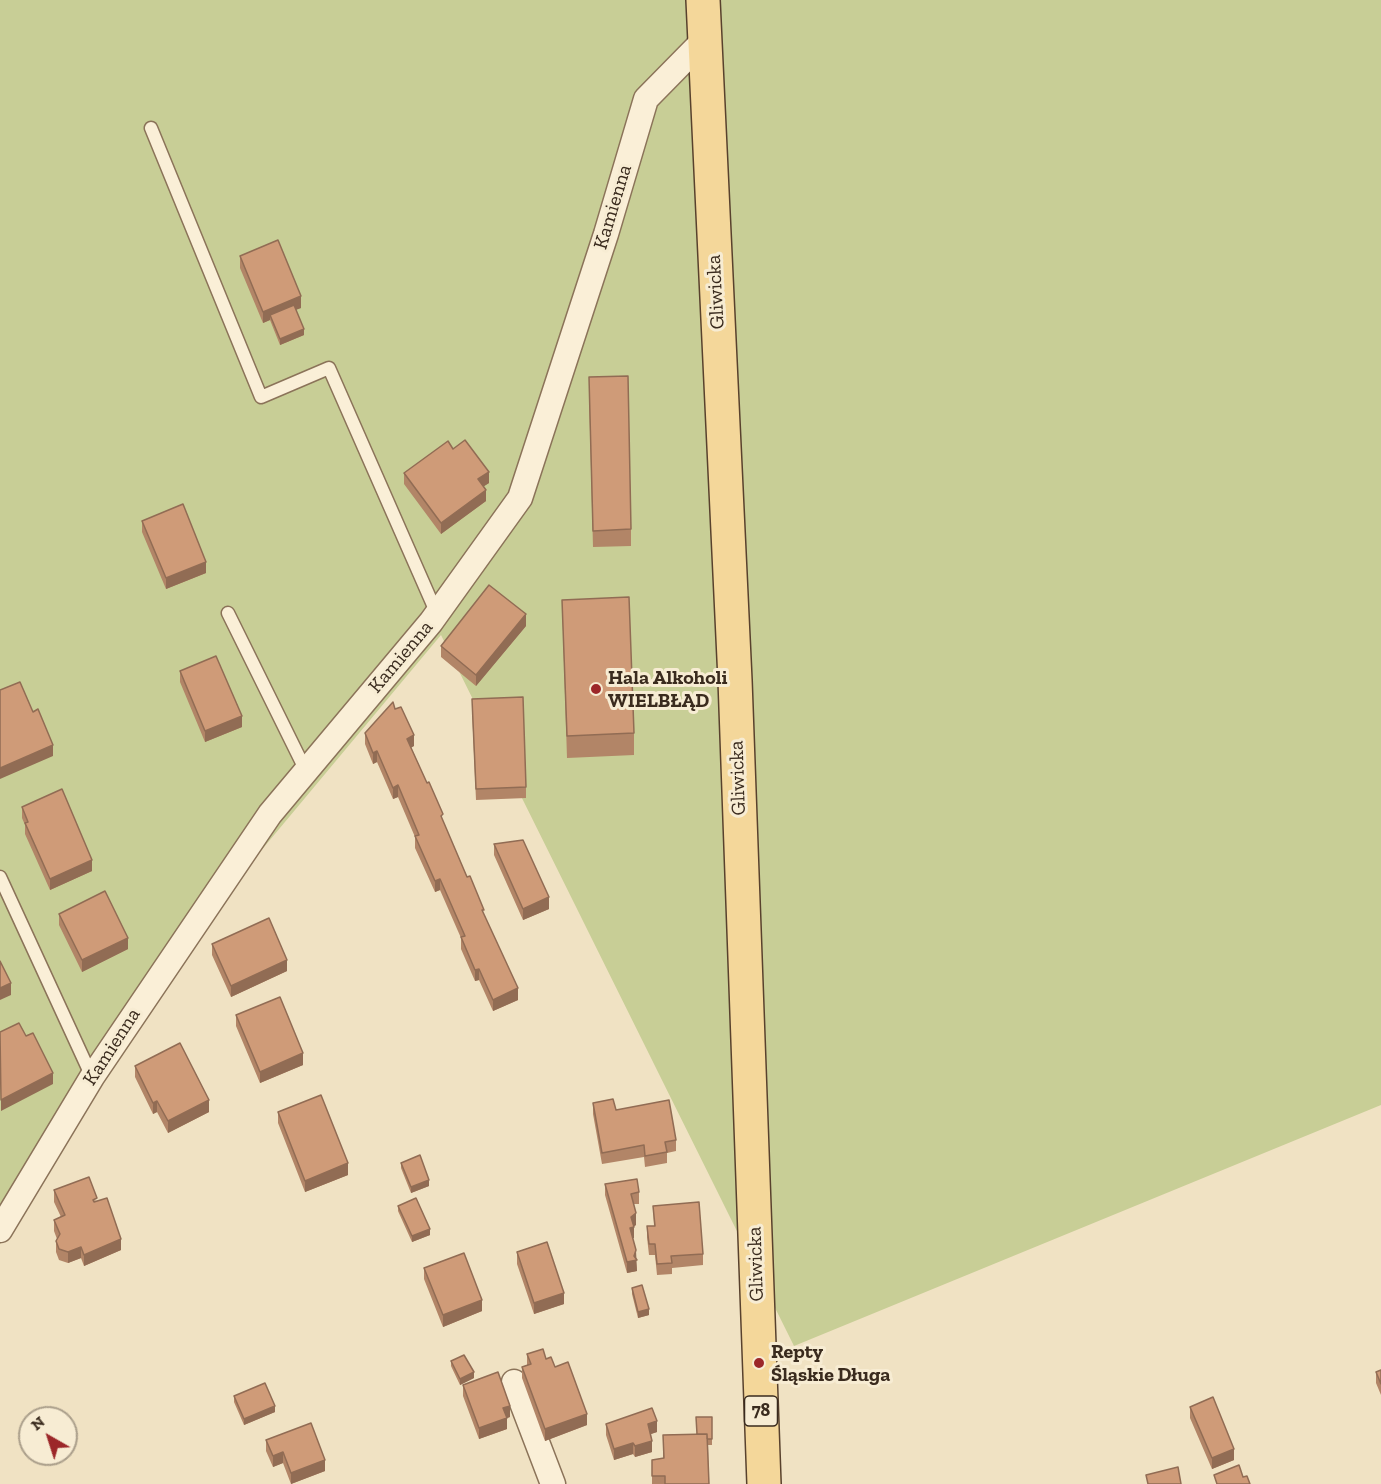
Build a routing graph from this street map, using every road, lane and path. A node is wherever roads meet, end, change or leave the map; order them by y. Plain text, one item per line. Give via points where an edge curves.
1 (703, 0) edge
2 (704, 40) junction
3 (151, 128) dead end
4 (228, 613) dead end
5 (437, 614) junction
6 (306, 771) junction
7 (0, 877) edge
8 (92, 1077) junction
9 (0, 1230) edge
10 (514, 1382) dead end
11 (553, 1484) edge
12 (764, 1484) edge

1 - 2 main road, Gliwicka / 78
2 - 5 street, Kamienna via 646,99 520,498
2 - 12 main road, Gliwicka / 78 via 735,680
3 - 5 lane via 261,397 329,368
4 - 6 lane
5 - 6 street, Kamienna
6 - 8 street, Kamienna via 263,824
7 - 8 lane
8 - 9 street, Kamienna
10 - 11 street

